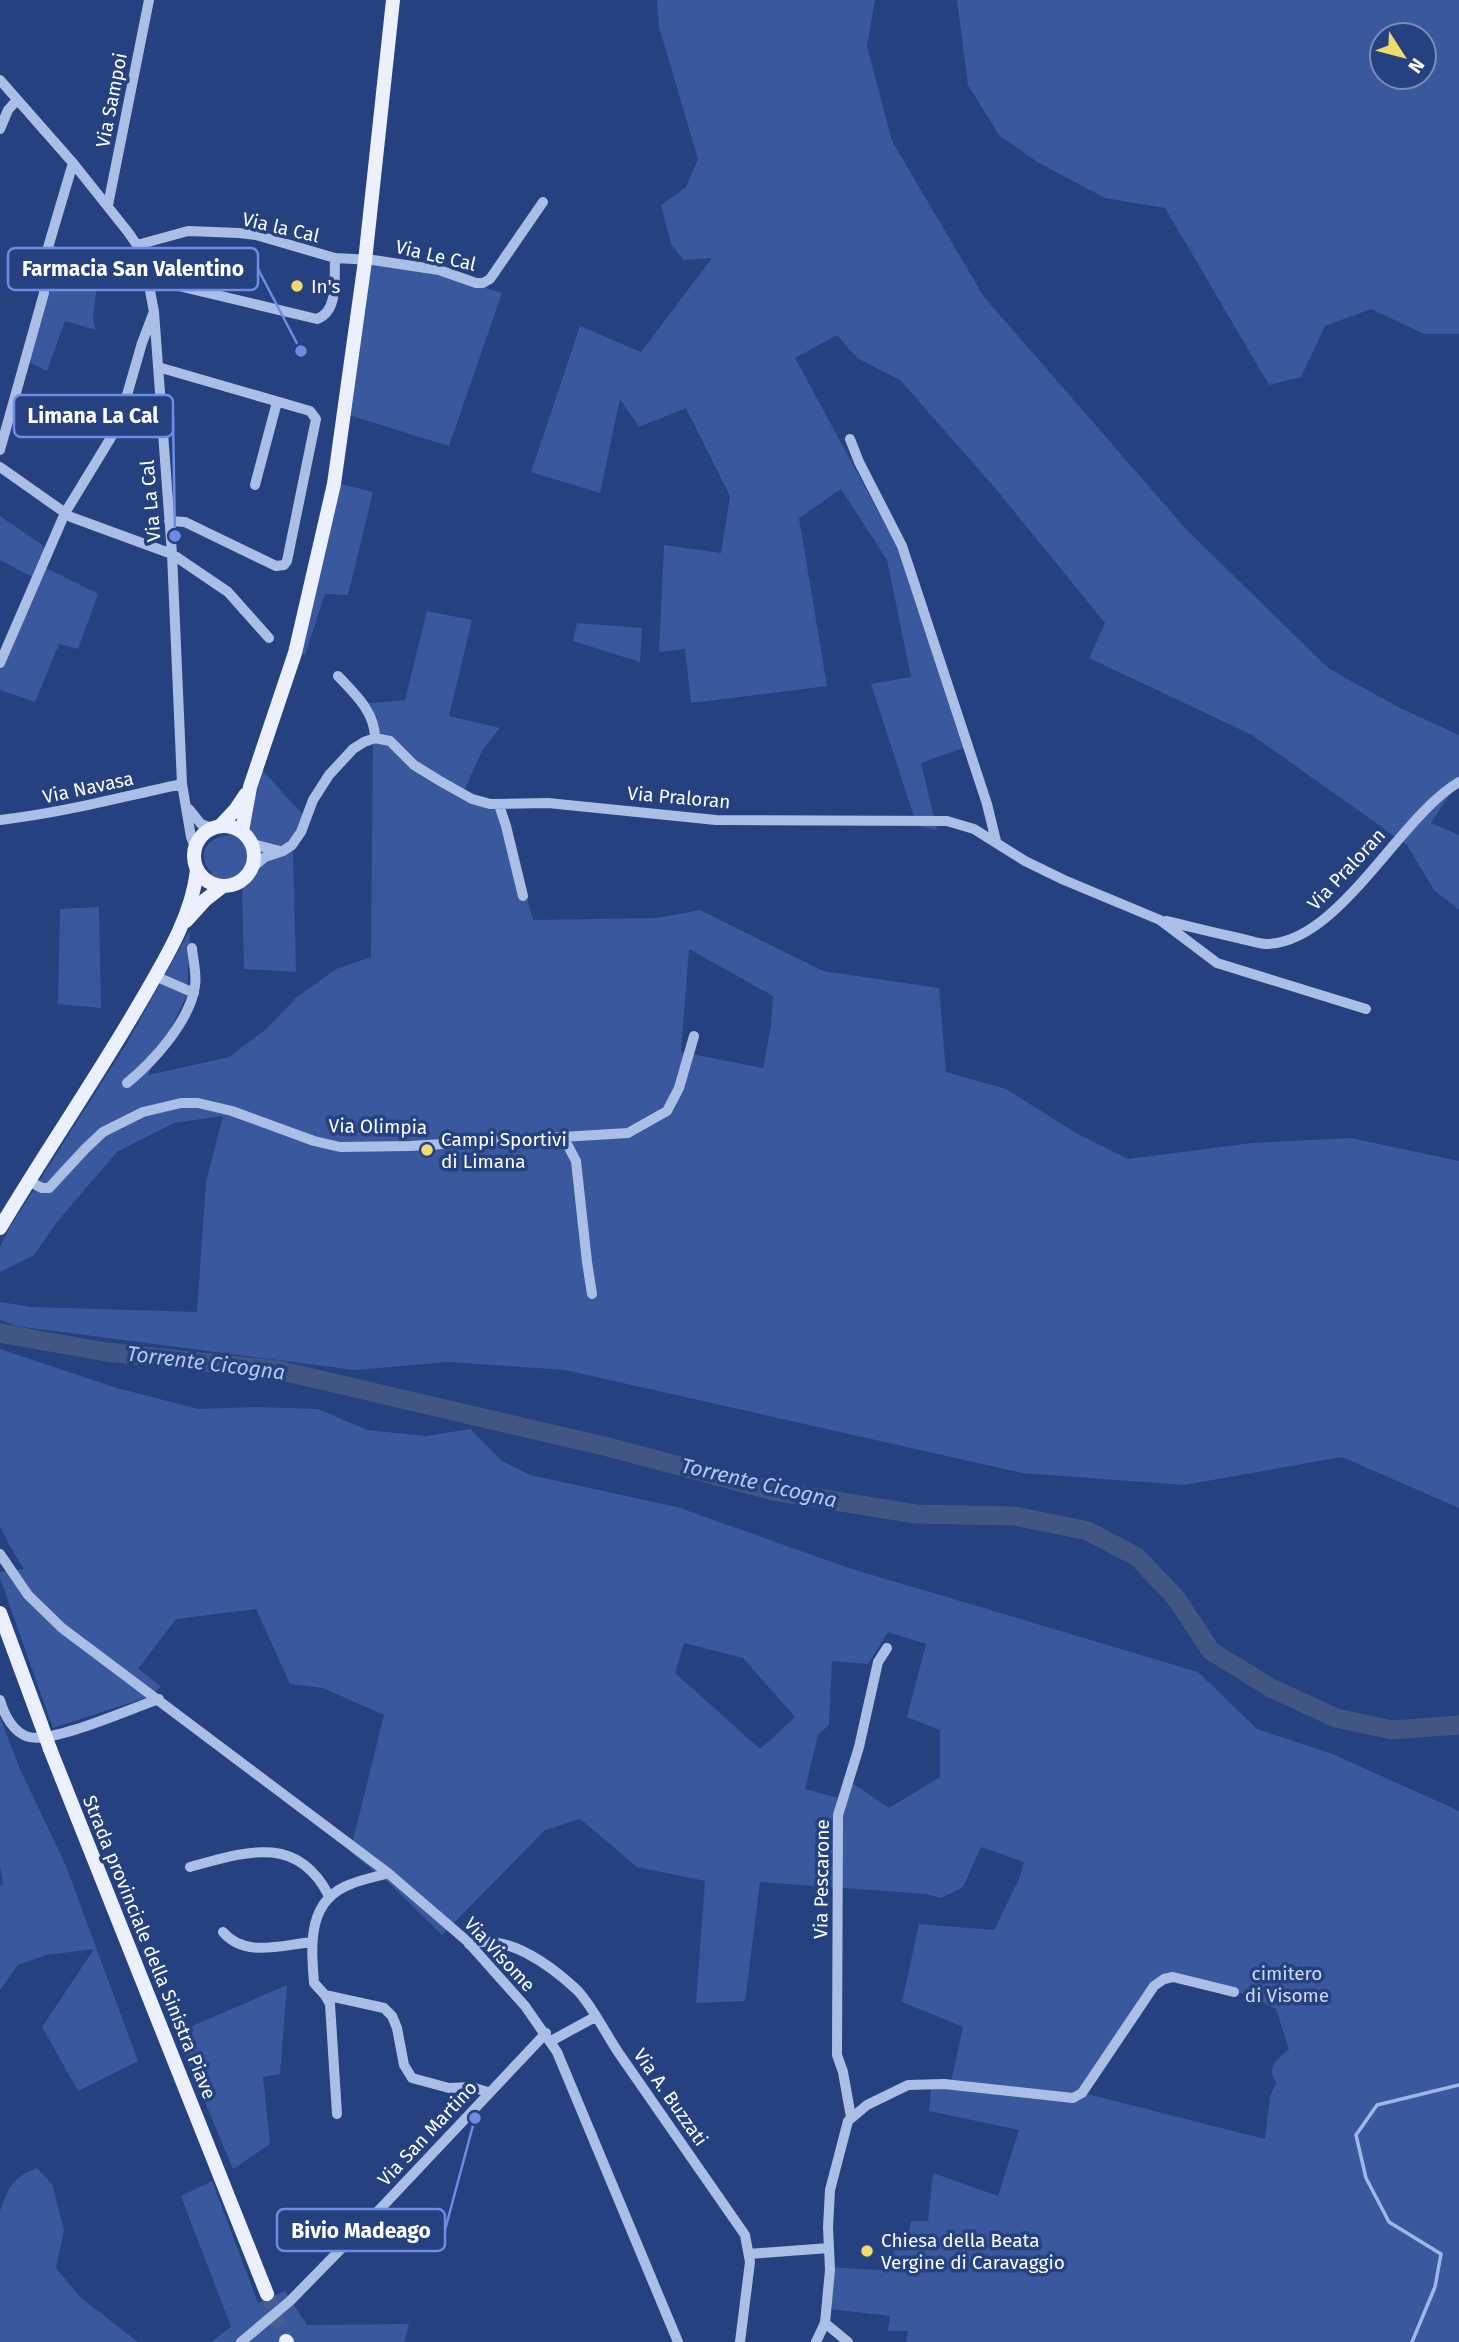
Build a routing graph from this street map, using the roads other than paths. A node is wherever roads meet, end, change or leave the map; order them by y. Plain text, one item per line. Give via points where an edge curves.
1 (149, 0) edge
2 (393, 0) edge
3 (0, 80) edge
4 (18, 100) junction
5 (0, 129) edge
6 (73, 163) junction
7 (543, 202) dead end
8 (108, 205) junction
9 (137, 245) junction
10 (335, 258) junction
11 (365, 261) junction
12 (149, 279) junction
13 (154, 312) junction
14 (158, 367) junction
15 (277, 402) junction
16 (850, 439) dead end
17 (0, 450) edge
18 (0, 467) edge
19 (255, 485) dead end
20 (65, 513) junction
21 (169, 521) junction
22 (172, 554) junction
23 (270, 638) dead end
24 (0, 663) edge
25 (338, 676) dead end
26 (375, 738) junction
27 (1459, 782) edge
28 (182, 784) junction
29 (250, 787) junction
30 (187, 803) junction
31 (499, 805) junction
32 (0, 820) edge
33 (216, 827) junction
34 (242, 831) junction
35 (996, 841) junction
36 (252, 844) junction
37 (195, 847) junction
38 (283, 851) junction
39 (252, 868) junction
40 (197, 870) junction
41 (223, 886) junction
42 (523, 896) dead end
43 (1160, 920) junction
44 (180, 929) junction
45 (192, 948) dead end
46 (155, 976) junction
47 (194, 993) junction
48 (1366, 1009) dead end
49 (694, 1036) dead end
50 (127, 1083) dead end
51 (557, 1138) junction
52 (29, 1181) junction
53 (0, 1228) edge
54 (592, 1294) dead end
55 (0, 1554) edge
56 (0, 1614) edge
57 (887, 1648) dead end
58 (159, 1699) junction
59 (0, 1700) edge
60 (190, 1867) dead end
61 (388, 1873) junction
62 (329, 1896) junction
63 (223, 1932) dead end
64 (312, 1942) junction
65 (469, 1944) junction
66 (1234, 1992) dead end
67 (325, 1995) junction
68 (595, 2017) junction
69 (548, 2037) junction
70 (488, 2092) junction
71 (337, 2114) dead end
72 (851, 2117) junction
73 (829, 2243) junction
74 (749, 2254) junction
75 (267, 2294) tunnel mouth
76 (825, 2323) junction
77 (242, 2342) edge
78 (678, 2342) edge
79 (740, 2342) edge
80 (816, 2342) edge
81 (848, 2342) edge

1 - 8 street, Via Sampoi
2 - 11 main road
3 - 4 street, Via La Cal
4 - 5 street
4 - 6 street, Via La Cal
6 - 8 street, Via La Cal
6 - 17 street via 44,261 44,293
7 - 11 street, Via Le Cal via 484,283 439,270
8 - 9 street, Via La Cal
9 - 10 street, Via la Cal via 188,231 239,233
9 - 12 street, Via La Cal
10 - 11 street, Via la Cal
10 - 12 street, Via la Cal via 334,295 329,311 317,319
11 - 29 main road via 345,418 318,558 295,653
12 - 13 street, Via La Cal
13 - 14 street, Via La Cal
13 - 20 street via 118,426
14 - 15 street
14 - 21 street, Via La Cal
15 - 19 street
15 - 21 street via 310,411 316,419 286,563 276,566 186,522
16 - 35 street via 902,546
18 - 20 street
20 - 22 street
20 - 24 street
21 - 22 street, Via La Cal
22 - 23 street via 228,592
22 - 28 street, Via La Cal
25 - 26 street via 366,708
26 - 31 street, Via Praloran via 390,741 414,765 472,799
26 - 38 street via 353,749 329,775 299,836
27 - 43 street, Via Praloran via 1399,838 1337,909 1303,934 1265,944
28 - 30 street, Via La Cal
28 - 32 street, Via Navasa
29 - 33 main road via 236,809
29 - 34 main road
30 - 33 street, Via La Cal via 201,824
30 - 37 street, Via La Cal
31 - 35 street, Via Praloran via 548,803 716,820 947,821
31 - 42 street
33 - 34 main road
33 - 37 main road via 204,833
34 - 36 main road
35 - 43 street, Via Praloran via 1064,880
36 - 38 street
36 - 39 main road
37 - 40 main road
38 - 39 street
39 - 41 main road via 240,881
40 - 41 main road via 213,884
40 - 44 main road
41 - 44 main road
43 - 48 street, Via Praloran via 1217,963
44 - 46 main road
45 - 47 street
46 - 47 street
46 - 52 main road
47 - 50 street via 165,1047
49 - 51 street via 679,1088 667,1111 628,1133
51 - 52 street, Via Olimpia via 340,1147 232,1111 181,1103 143,1112 103,1132 49,1188
51 - 54 street via 574,1152
52 - 53 main road
55 - 58 street, Via Visome via 44,1612
56 - 75 main road, Strada provinciale della Sinistra Piave, bridge
57 - 72 street, Via Pescarone via 877,1662 859,1747 838,1815 836,2055
58 - 59 street via 55,1734 29,1737 14,1728
58 - 61 street, Via Visome
60 - 62 street via 274,1851 308,1869
61 - 62 street via 349,1884
61 - 65 street, Via Visome
62 - 64 street via 312,1931
63 - 64 street via 232,1943 247,1947
64 - 67 street via 314,1983
65 - 68 street, Via A. Buzzati via 492,1942 537,1959 579,1992
65 - 69 street, Via Visome
66 - 72 street via 1173,1977 1164,1979 1154,1986 1082,2093 1073,2098 944,2084 908,2085
67 - 70 street via 384,2008 397,2028 404,2065 412,2078
67 - 71 street via 330,2004
68 - 69 street, Via San Martino
68 - 74 street, Via A. Buzzati via 745,2235
69 - 70 street, Via San Martino
69 - 78 street, Via Visome
70 - 77 street, Via San Martino via 290,2301
72 - 73 street, Via Pescarone via 830,2190
73 - 74 street
73 - 76 street, Via Pescarone
74 - 79 street, Via A. Buzzati
76 - 80 street, Via Pescarone
76 - 81 street

